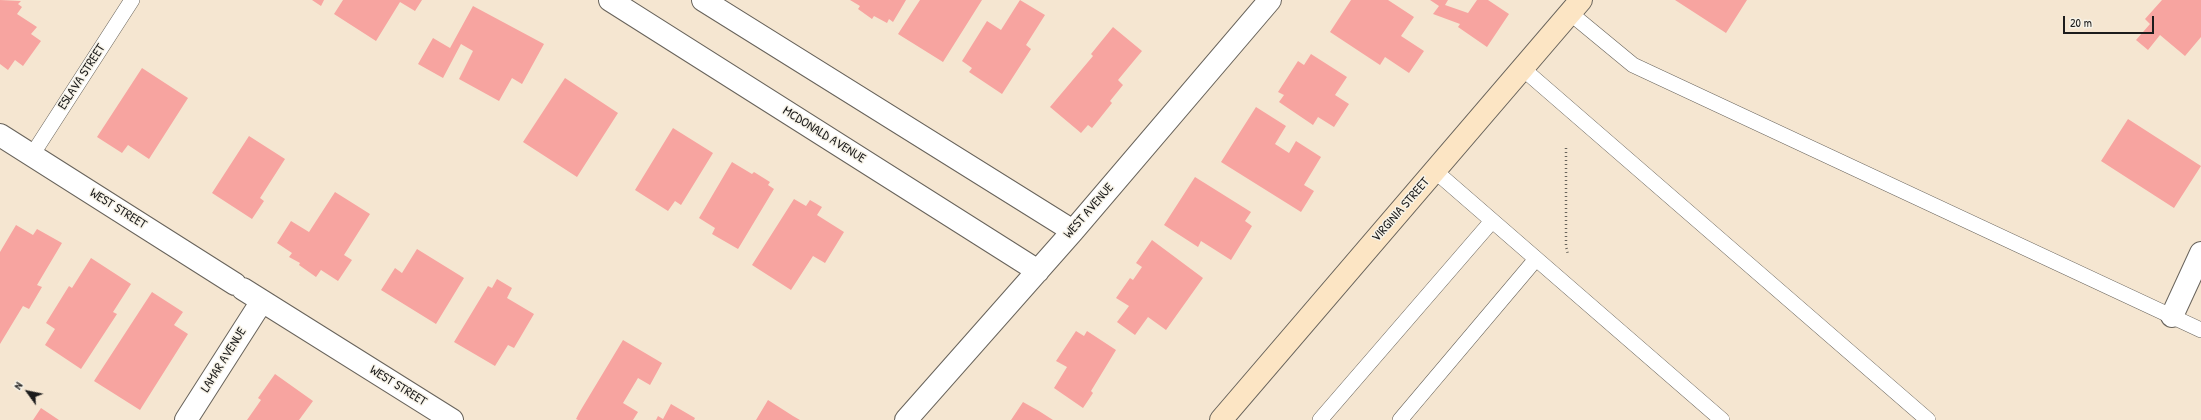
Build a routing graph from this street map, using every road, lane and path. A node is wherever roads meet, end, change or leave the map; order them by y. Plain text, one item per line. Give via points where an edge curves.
1 (132, 0) edge
2 (610, 0) edge
3 (703, 0) edge
4 (1270, 0) edge
5 (1575, 7) edge
6 (1522, 68) junction
7 (0, 135) edge
8 (1566, 148) dead end
9 (32, 155) junction
10 (1435, 171) junction
11 (1492, 221) junction
12 (1073, 231) junction
13 (2201, 253) edge
14 (1569, 258) dead end
15 (1536, 259) junction
16 (1038, 271) junction
17 (262, 301) junction
18 (2172, 316) junction
19 (2201, 330) edge
20 (186, 420) edge
21 (452, 420) edge
22 (906, 420) edge
23 (1221, 420) edge
24 (1320, 420) edge
25 (1400, 420) edge
26 (1722, 420) edge
27 (1928, 420) edge

1 - 9 lane, ESLAVA STREET
2 - 16 street, MCDONALD AVENUE
3 - 12 street
4 - 12 street, WEST AVENUE
5 - 6 street, VIRGINIA STREET
5 - 18 lane via 1633,65
6 - 10 street, VIRGINIA STREET
6 - 27 lane
7 - 9 street, WEST STREET
8 - 14 path via 1566,246
9 - 17 street, WEST STREET
10 - 11 lane
10 - 23 street, VIRGINIA STREET
11 - 15 lane
11 - 24 lane
12 - 16 street, WEST AVENUE
13 - 18 street
15 - 25 lane
15 - 26 lane
16 - 22 street, WEST AVENUE
17 - 20 street, LAMAR AVENUE
17 - 21 street, WEST STREET
18 - 19 lane

